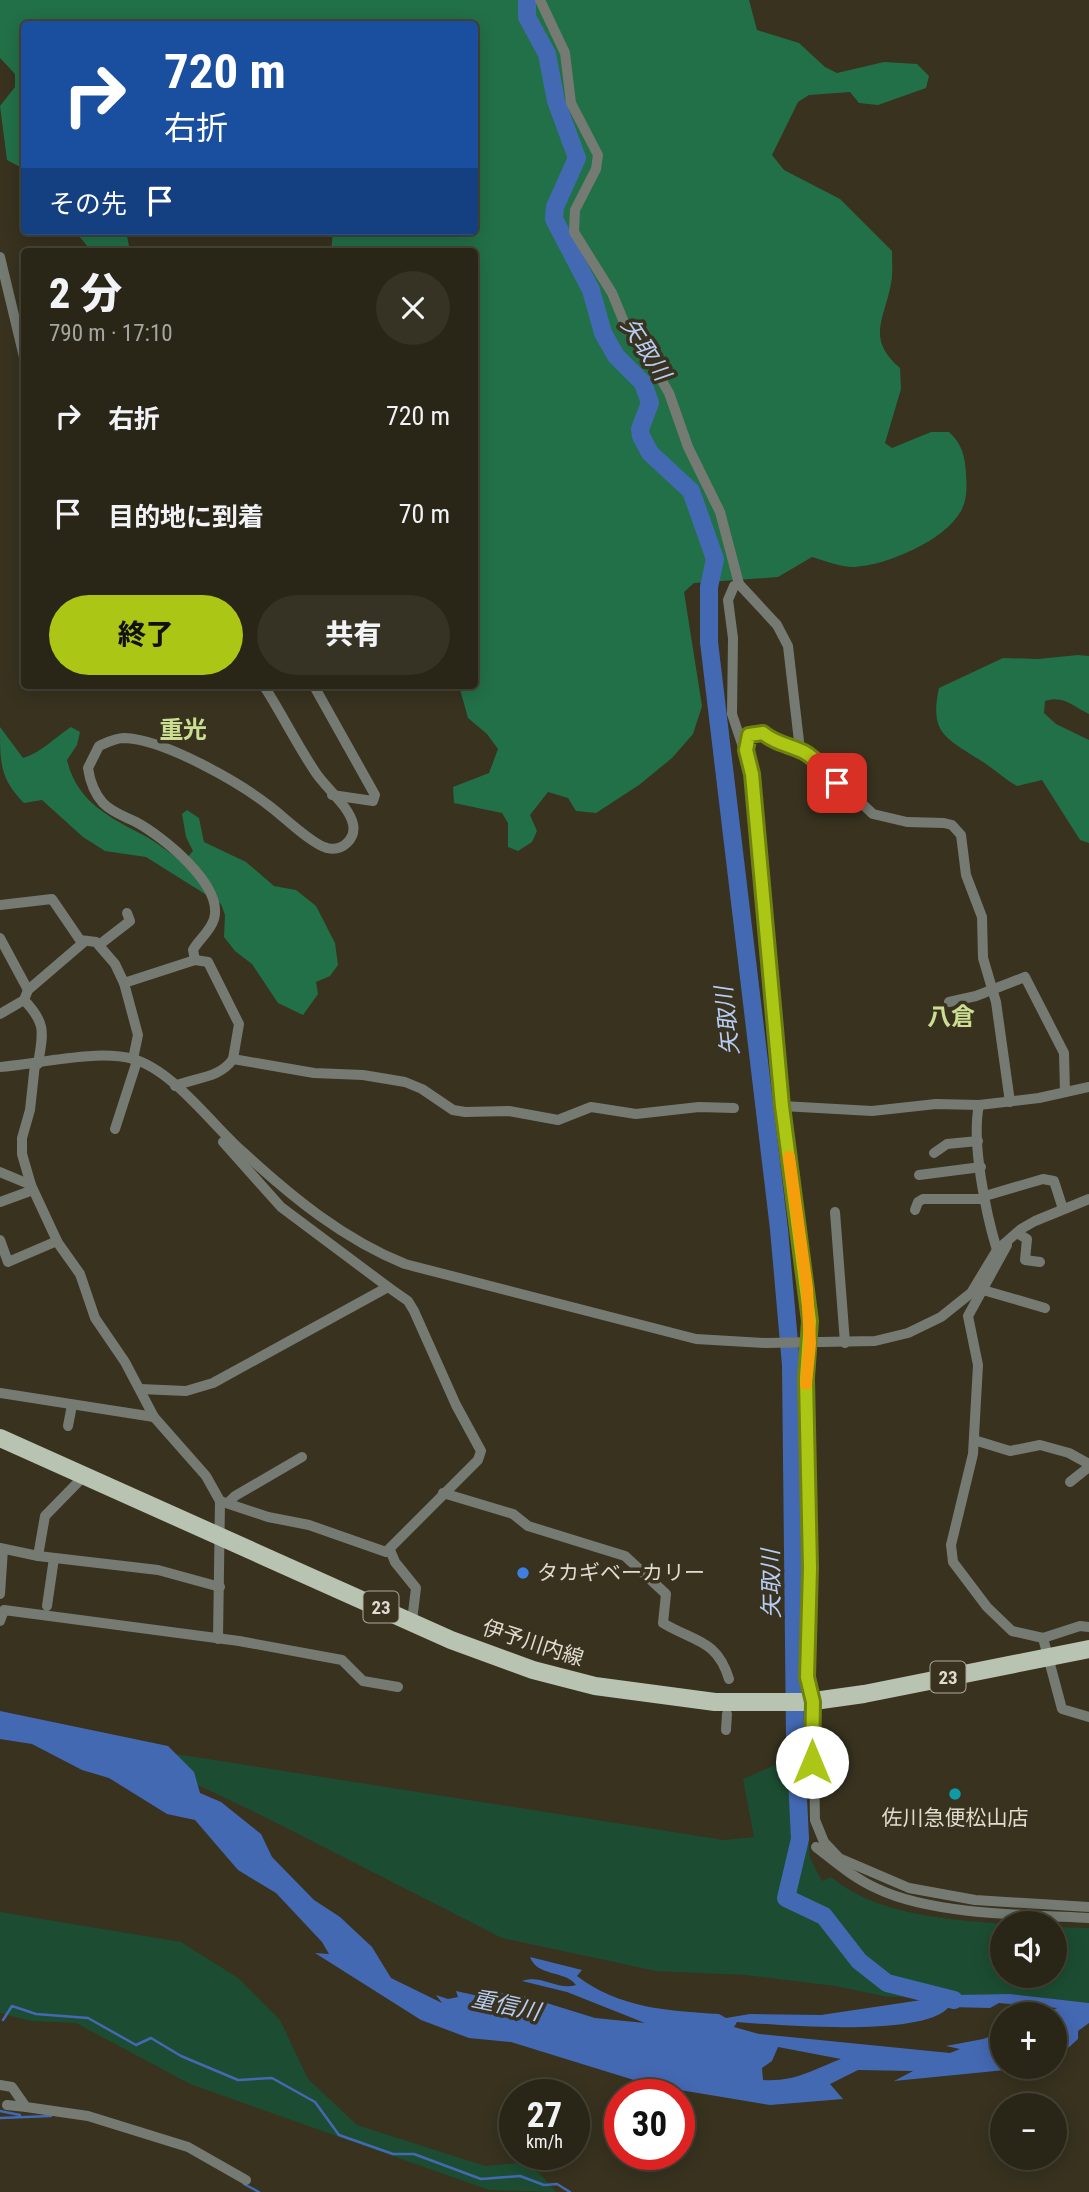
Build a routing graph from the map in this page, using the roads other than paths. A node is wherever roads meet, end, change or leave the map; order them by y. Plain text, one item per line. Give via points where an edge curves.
1 (540, 0) edge
2 (0, 257) edge
3 (21, 344) edge
4 (739, 584) junction
5 (266, 689) edge
6 (316, 689) edge
7 (746, 750) junction
8 (800, 750) junction
9 (332, 795) junction
10 (0, 905) edge
11 (127, 913) dead end
12 (0, 938) edge
13 (84, 943) junction
14 (99, 945) junction
15 (195, 960) junction
16 (124, 983) junction
17 (992, 990) junction
18 (26, 995) junction
19 (948, 1002) dead end
20 (0, 1014) edge
21 (233, 1059) junction
22 (135, 1060) junction
23 (36, 1064) junction
24 (0, 1067) edge
25 (175, 1086) junction
26 (1089, 1087) edge
27 (1065, 1092) junction
28 (1010, 1102) junction
29 (979, 1105) junction
30 (782, 1106) junction
31 (734, 1108) dead end
32 (211, 1122) junction
33 (115, 1129) dead end
34 (978, 1141) junction
35 (934, 1153) dead end
36 (981, 1167) junction
37 (0, 1172) edge
38 (919, 1175) dead end
39 (32, 1188) junction
40 (985, 1197) junction
41 (1089, 1199) edge
42 (0, 1202) edge
43 (1063, 1209) junction
44 (915, 1210) dead end
45 (835, 1212) dead end
46 (1013, 1236) junction
47 (0, 1240) edge
48 (57, 1241) junction
49 (997, 1250) junction
50 (1040, 1262) dead end
51 (388, 1287) junction
52 (983, 1290) junction
53 (1045, 1308) dead end
54 (807, 1343) junction
55 (845, 1343) junction
56 (140, 1389) junction
57 (0, 1393) edge
58 (72, 1405) junction
59 (154, 1417) junction
60 (68, 1426) dead end
61 (0, 1438) edge
62 (974, 1440) junction
63 (302, 1457) dead end
64 (1089, 1465) edge
65 (84, 1476) junction
66 (1070, 1482) dead end
67 (443, 1493) junction
68 (224, 1502) junction
69 (222, 1538) junction
70 (2, 1548) edge
71 (390, 1550) junction
72 (38, 1556) junction
73 (54, 1558) junction
74 (220, 1587) junction
75 (0, 1594) edge
76 (47, 1606) dead end
77 (1, 1612) edge
78 (412, 1621) junction
79 (1089, 1627) edge
80 (1043, 1638) junction
81 (218, 1639) junction
82 (1089, 1649) edge
83 (1048, 1657) junction
84 (729, 1679) dead end
85 (398, 1687) dead end
86 (810, 1702) junction
87 (727, 1714) dead end
88 (1089, 1717) edge
89 (726, 1730) dead end
90 (818, 1832) junction
91 (1089, 1907) edge
92 (1089, 1918) edge
93 (0, 2085) edge
94 (7, 2105) dead end
95 (26, 2107) junction
96 (246, 2180) dead end

1 - 4 street via 565,53 571,103 598,155 596,169 575,210 574,232 669,393 688,447 720,512
2 - 3 street
4 - 7 street via 728,600 733,638 731,702 735,730
4 - 8 street via 777,625 788,646
5 - 9 street
6 - 9 street via 375,795 373,801
7 - 8 street via 749,735 758,732
7 - 30 street via 752,774
8 - 17 street via 873,814 907,822 944,823 957,829 966,875 982,917 982,958
9 - 15 street via 354,826 346,846 336,849 320,845 264,801 197,762 137,739 122,738 99,746 88,768 95,792 118,814 178,852 209,890 216,908 214,919 193,950
10 - 13 street via 52,898
11 - 14 street via 130,922
12 - 18 street
13 - 14 street
13 - 18 street
14 - 16 street
15 - 16 street
15 - 21 street via 208,962 235,1012 239,1033
16 - 22 street via 138,1035
17 - 19 street
17 - 27 street via 1026,977 1064,1054
17 - 28 street
18 - 20 street
18 - 23 street via 43,1027
21 - 25 street via 216,1075
21 - 31 street via 405,1082 453,1110 465,1112 509,1111 558,1120 591,1107 636,1114
22 - 23 street via 104,1057
22 - 25 street
22 - 33 street
23 - 24 street
23 - 39 street via 22,1138
25 - 32 street
26 - 27 street
27 - 28 street
28 - 29 street
29 - 30 street via 872,1111
29 - 34 street
30 - 54 street via 807,1288
32 - 51 street via 214,1132 281,1207
32 - 54 street via 314,1213 405,1264 696,1339
34 - 35 street via 947,1144
34 - 36 street
36 - 38 street
36 - 40 street
37 - 39 street
39 - 42 street
39 - 48 street
40 - 43 street via 1043,1179 1054,1181
40 - 44 street via 923,1199
40 - 49 street
41 - 43 street
43 - 46 street
45 - 55 street
46 - 49 street
46 - 50 street via 1027,1240 1025,1260
46 - 52 street
47 - 48 street via 8,1262
48 - 56 street via 80,1273 95,1318
49 - 55 street via 971,1293 941,1317 892,1338
51 - 56 street via 213,1383 187,1391
51 - 67 street via 414,1311 481,1451 478,1460
52 - 53 street
52 - 62 street via 968,1316 978,1365
54 - 55 street
54 - 86 street
56 - 59 street
57 - 58 street
58 - 59 street
58 - 60 street
59 - 68 street
61 - 65 main road, 伊予川内線 / 23
62 - 64 street via 1010,1451 1040,1445 1069,1453
62 - 80 street via 952,1538 954,1562 1012,1632
63 - 68 street
64 - 66 street
65 - 69 main road, 伊予川内線 / 23
65 - 72 street via 45,1516
67 - 71 street via 396,1538
67 - 84 street via 625,1556 666,1594 663,1622 713,1648
68 - 69 street
68 - 71 street via 309,1525 381,1552
69 - 74 street
69 - 78 main road, 伊予川内線 / 23
70 - 72 street
70 - 75 street
71 - 78 street via 416,1588
72 - 73 street
73 - 74 street via 158,1570
73 - 76 street
74 - 81 street
77 - 81 street
78 - 86 main road, 伊予川内線 / 23 via 492,1656 566,1680 681,1699
79 - 80 street
80 - 83 street
81 - 85 street via 342,1660 363,1681
82 - 83 main road, 伊予川内線 / 23
83 - 86 main road, 伊予川内線 / 23
83 - 88 street via 1062,1709
86 - 90 street
87 - 89 street
90 - 91 street via 839,1858 909,1888 975,1900
90 - 92 street via 816,1850 855,1877 909,1900
93 - 95 street via 12,2087
94 - 95 street
95 - 96 street via 88,2116 188,2147

